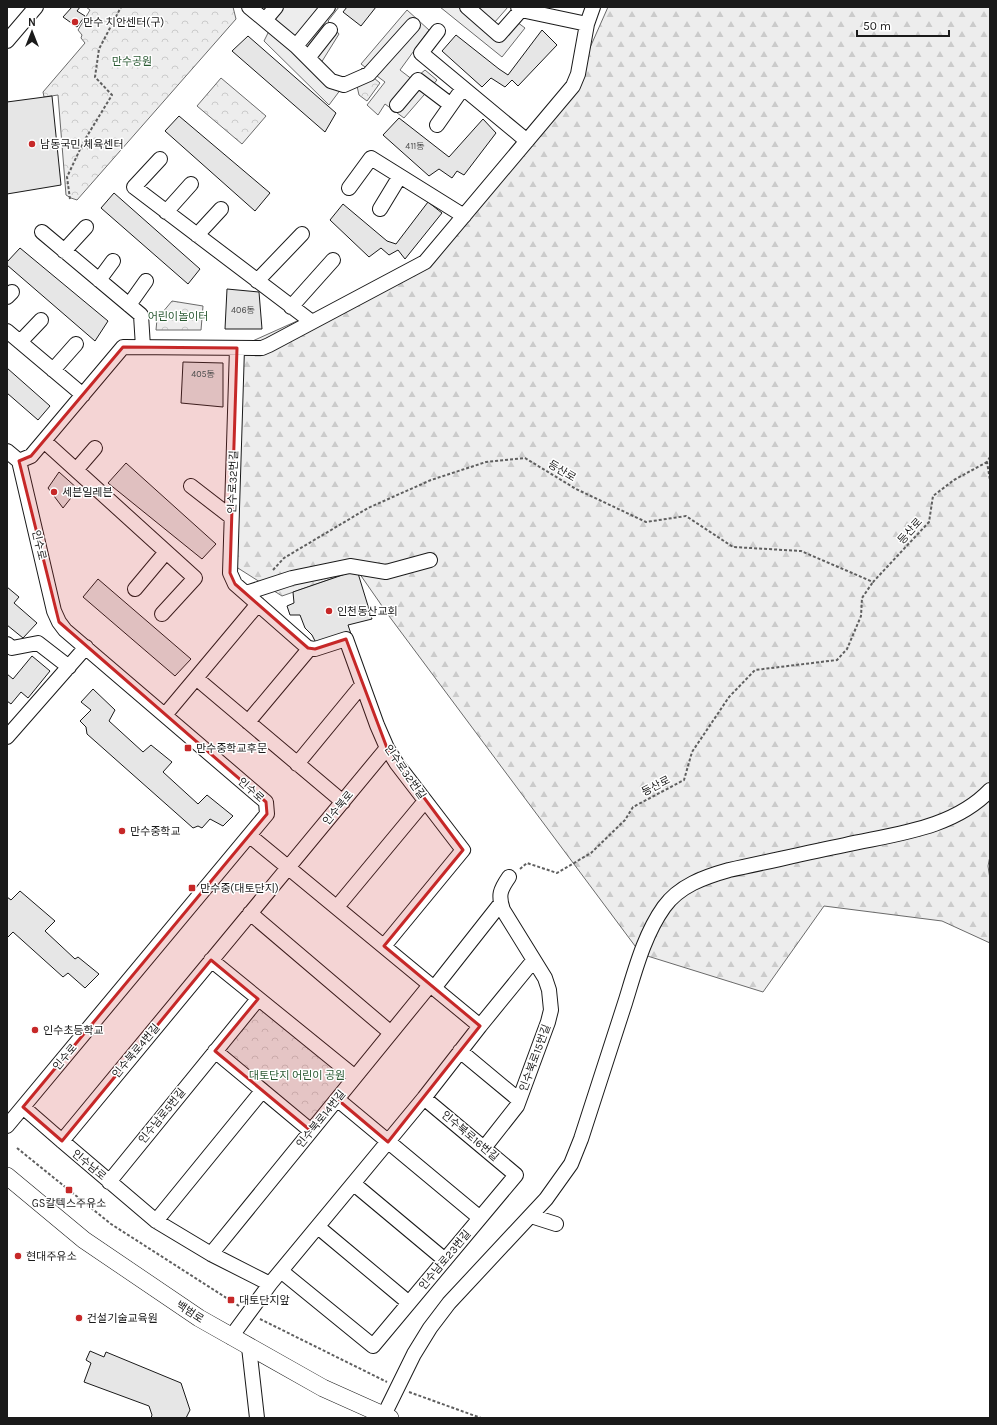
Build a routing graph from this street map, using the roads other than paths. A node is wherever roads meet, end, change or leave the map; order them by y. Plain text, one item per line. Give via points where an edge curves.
1 (36, 7) edge
2 (250, 7) edge
3 (276, 7) edge
4 (328, 7) edge
5 (467, 7) edge
6 (593, 7) edge
7 (519, 8) edge
8 (265, 20) junction
9 (587, 24) junction
10 (413, 25) dead end
11 (330, 30) dead end
12 (438, 31) dead end
13 (7, 41) edge
14 (296, 46) junction
15 (308, 58) junction
16 (463, 88) junction
17 (397, 105) dead end
18 (451, 105) junction
19 (436, 125) dead end
20 (527, 141) junction
21 (160, 159) dead end
22 (400, 176) junction
23 (192, 184) dead end
24 (348, 188) dead end
25 (221, 209) dead end
26 (380, 209) dead end
27 (166, 212) junction
28 (464, 216) junction
29 (86, 226) dead end
30 (42, 232) dead end
31 (302, 234) dead end
32 (197, 236) junction
33 (64, 251) junction
34 (333, 260) dead end
35 (113, 261) dead end
36 (99, 280) junction
37 (146, 281) dead end
38 (257, 281) junction
39 (129, 305) junction
40 (291, 307) junction
41 (148, 310) dead end
42 (41, 320) dead end
43 (312, 322) junction
44 (7, 331) edge
45 (20, 342) junction
46 (76, 344) dead end
47 (146, 346) junction
48 (237, 348) junction
49 (53, 370) junction
50 (83, 395) junction
51 (44, 441) junction
52 (95, 448) dead end
53 (7, 451) edge
54 (19, 461) junction
55 (76, 470) junction
56 (191, 486) dead end
57 (231, 517) junction
58 (166, 552) junction
59 (430, 560) dead end
60 (135, 589) dead end
61 (253, 591) junction
62 (258, 604) junction
63 (162, 614) dead end
64 (7, 644) edge
65 (86, 647) junction
66 (310, 648) junction
67 (69, 667) junction
68 (196, 678) junction
69 (362, 686) junction
70 (165, 715) junction
71 (248, 722) junction
72 (7, 737) edge
73 (387, 748) junction
74 (297, 764) junction
75 (990, 790) edge
76 (425, 801) junction
77 (342, 802) junction
78 (250, 836) junction
79 (288, 867) junction
80 (509, 877) road end
81 (501, 903) junction
82 (337, 907) junction
83 (250, 913) junction
84 (384, 946) junction
85 (211, 960) junction
86 (533, 961) junction
87 (432, 986) junction
88 (258, 999) junction
89 (480, 1026) junction
90 (391, 1033) junction
91 (215, 1051) junction
92 (460, 1051) junction
93 (354, 1077) junction
94 (262, 1091) junction
95 (424, 1098) junction
96 (337, 1099) junction
97 (519, 1100) junction
98 (23, 1107) junction
99 (7, 1126) edge
100 (311, 1131) junction
101 (62, 1141) junction
102 (388, 1142) junction
103 (484, 1148) junction
104 (516, 1175) joint
105 (7, 1176) edge
106 (109, 1182) junction
107 (354, 1184) junction
108 (531, 1216) junction
109 (480, 1218) junction
110 (156, 1221) junction
111 (556, 1224) dead end
112 (318, 1227) junction
113 (211, 1254) junction
114 (445, 1260) junction
115 (281, 1271) junction
116 (270, 1284) junction
117 (409, 1303) junction
118 (231, 1337) junction
119 (249, 1347) junction
120 (378, 1415) edge
121 (257, 1418) edge

1 - 13 street
2 - 8 street
3 - 8 street
4 - 14 street
5 - 7 street via 499,35
6 - 9 street
7 - 9 street
8 - 14 street
9 - 20 street via 578,74 573,86
10 - 15 street via 369,74 344,85 331,81
11 - 15 street
12 - 16 street via 421,53
14 - 15 street
16 - 18 street
16 - 20 street
17 - 18 street via 418,80
18 - 19 street
20 - 28 street
21 - 27 street via 134,187
22 - 24 street via 371,158
22 - 26 street
22 - 28 street
23 - 27 street
25 - 32 street
27 - 32 street
28 - 43 street via 425,262
29 - 33 street
30 - 33 street
31 - 38 street
32 - 38 street
33 - 36 street
34 - 40 street
35 - 36 street
36 - 39 street
37 - 39 street
38 - 40 street
39 - 47 street via 141,315
40 - 43 street
41 - 47 street
42 - 45 street
43 - 48 street via 269,346
44 - 45 street
45 - 49 street
46 - 49 street
47 - 48 street
47 - 50 street via 123,347
48 - 57 street, 인수로32번길
49 - 50 street
50 - 51 street
51 - 54 street via 31,456
51 - 55 street
52 - 55 street
53 - 54 street
54 - 65 street, 인수로 via 54,611 65,630
55 - 58 street
56 - 57 street
57 - 61 street, 인수로32번길 via 230,573 235,584
58 - 60 street
58 - 63 street via 195,578
59 - 61 street via 386,572 350,566 292,578
61 - 62 street, 인수로32번길
62 - 66 street, 인수로32번길
62 - 68 street
64 - 67 street via 12,648 38,643
65 - 67 street
65 - 70 street, 인수로
66 - 69 street, 인수로32번길 via 315,649 346,640
66 - 71 street
67 - 72 street
68 - 70 street
68 - 71 street
69 - 73 street, 인수로32번길
69 - 74 street
70 - 78 street, 인수로 via 266,802 268,814
71 - 74 street
73 - 76 street, 인수로32번길
73 - 77 street, 인수북로
74 - 77 street
75 - 108 street via 972,806 921,829 712,874 694,882 664,906 640,954 571,1164
76 - 82 street
76 - 84 street, 인수로32번길 via 463,850
77 - 79 street, 인수북로
78 - 79 street
78 - 98 street, 인수로
79 - 82 street
79 - 83 street, 인수북로4번길
80 - 81 street via 499,898
81 - 86 street, 인수북로15번길
81 - 87 street
82 - 84 street
83 - 85 street, 인수북로4번길
83 - 90 street
84 - 87 street
85 - 88 street
85 - 101 street, 인수북로4번길
86 - 89 street
86 - 97 street, 인수북로15번길 via 545,978 551,1010
87 - 89 street
87 - 90 street, 인수북로14번길
88 - 91 street, 인수남로5번길
88 - 93 street
89 - 92 street
90 - 93 street, 인수북로14번길
91 - 94 street
91 - 106 street, 인수남로5번길
92 - 95 street
92 - 97 street
93 - 96 street, 인수북로14번길
94 - 100 street
94 - 110 street
95 - 102 street
95 - 103 street, 인수북로16번길
96 - 100 street, 인수북로14번길
96 - 102 street
97 - 103 street, 인수북로15번길
98 - 99 street, 인수로
98 - 101 street, 인수남로
100 - 113 street, 인수북로14번길
101 - 106 street, 인수남로
102 - 107 street
102 - 109 street
103 - 104 street, 인수북로16번길
104 - 109 street, 인수남로23번길
105 - 118 main road, 백범로 via 84,1240
106 - 110 street, 인수남로
107 - 112 street
107 - 114 street
108 - 111 street
108 - 120 street via 449,1303 430,1328 398,1387
109 - 114 street, 인수남로23번길
110 - 113 street, 인수남로
112 - 115 street
112 - 117 street
113 - 116 street, 인수남로
114 - 117 street, 인수남로23번길
115 - 116 street
115 - 117 street, 인수남로23번길 via 373,1346
116 - 118 street
118 - 119 main road, 백범로
119 - 120 main road, 백범로
119 - 121 street

